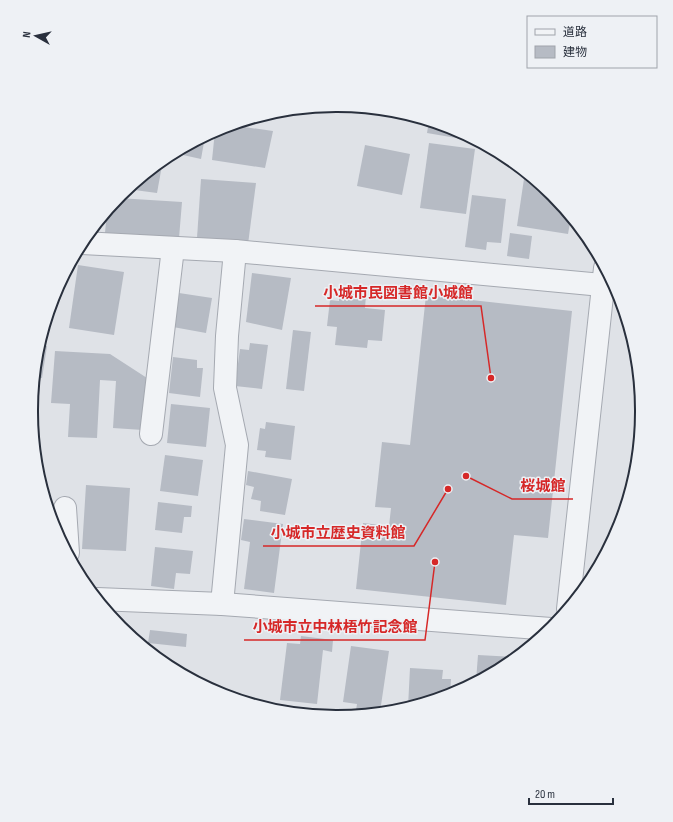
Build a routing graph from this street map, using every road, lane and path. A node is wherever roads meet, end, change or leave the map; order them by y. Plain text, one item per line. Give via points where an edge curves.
1 (93, 238) edge
2 (173, 248) junction
3 (235, 251) junction
4 (603, 277) edge
5 (604, 279) edge
6 (151, 434) dead end
7 (65, 508) dead end
8 (67, 538) edge
9 (574, 591) edge
10 (105, 599) edge
11 (222, 604) junction
12 (541, 628) edge

1 - 2 street
2 - 3 street
2 - 6 street
3 - 4 street
3 - 11 street via 225,388 237,445
5 - 9 street
7 - 8 street
10 - 11 street
11 - 12 street

